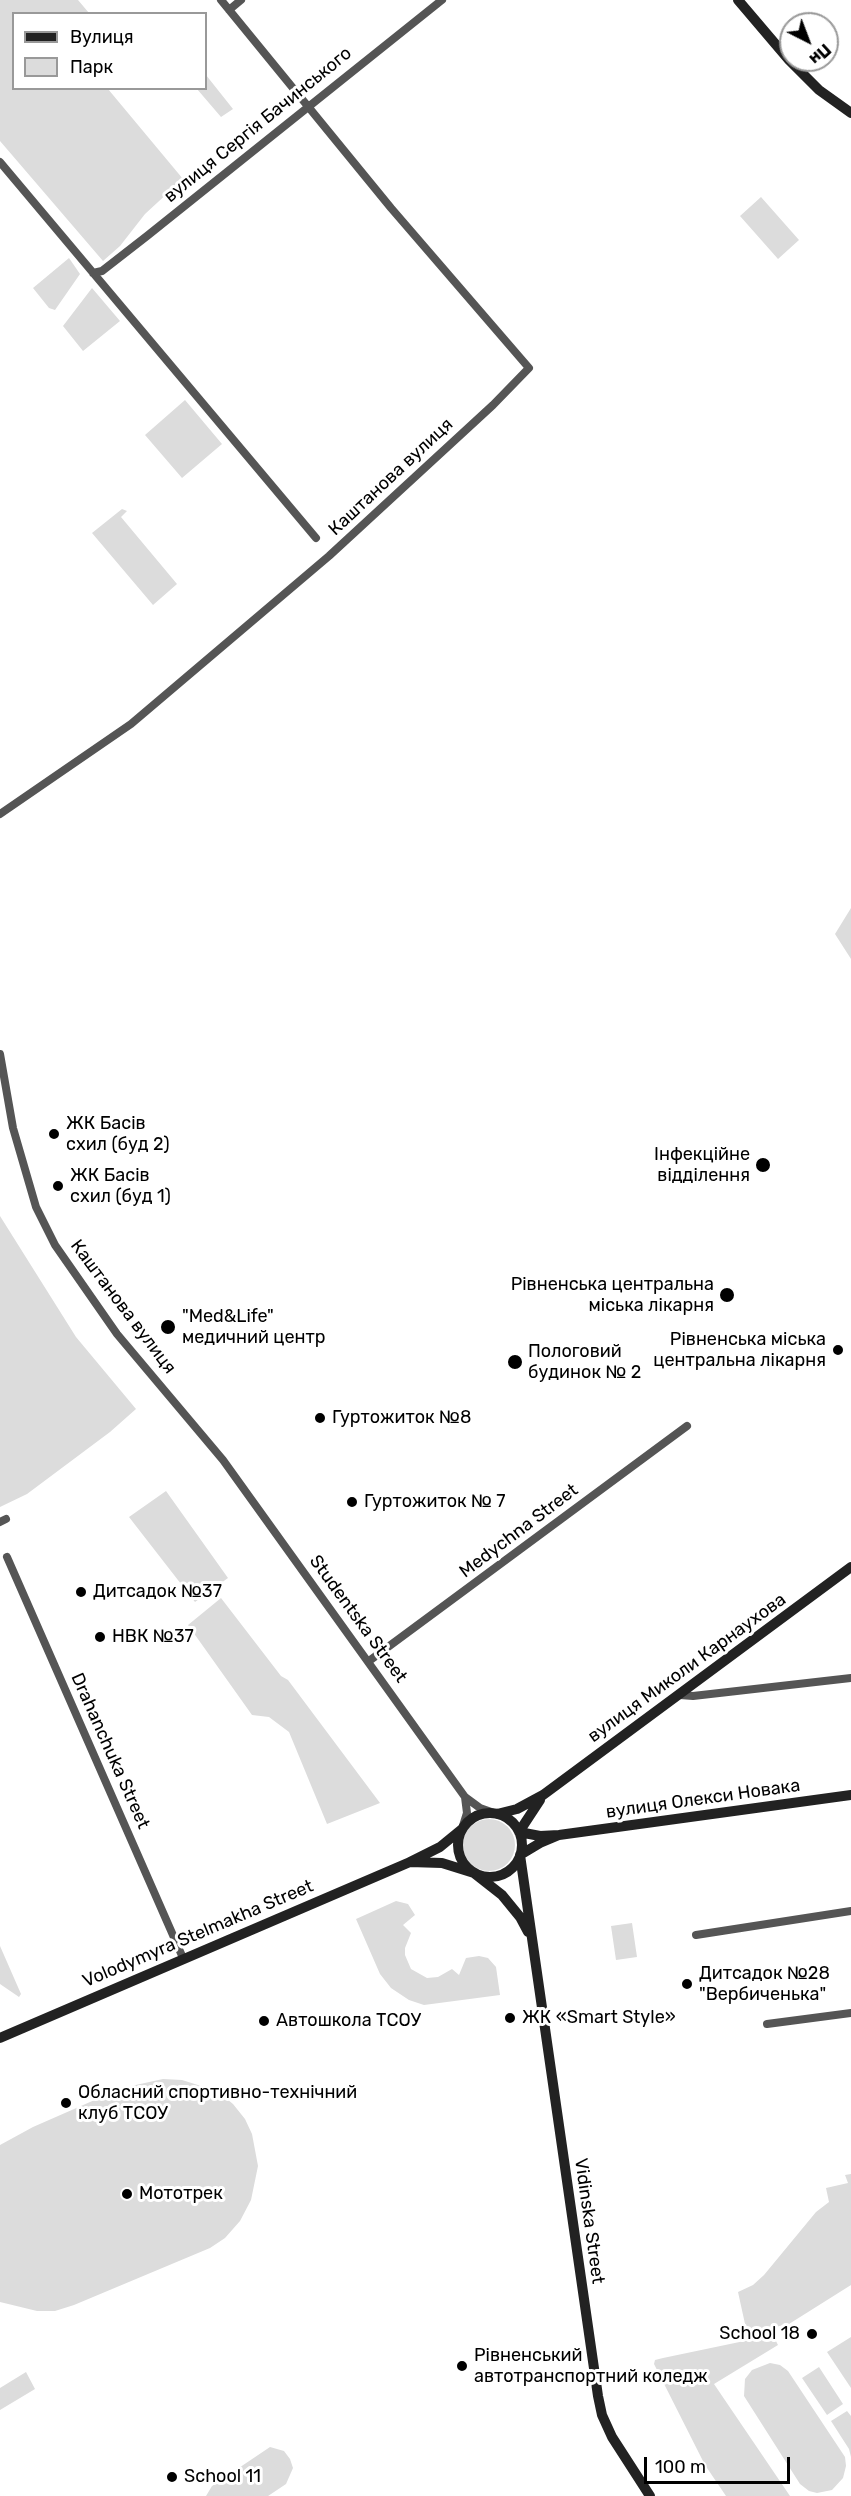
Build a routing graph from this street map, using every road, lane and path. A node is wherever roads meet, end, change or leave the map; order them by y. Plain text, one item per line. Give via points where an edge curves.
1 (221, 0) edge
2 (241, 0) edge
3 (442, 0) edge
4 (738, 0) edge
5 (229, 10) junction
6 (307, 106) junction
7 (851, 112) edge
8 (0, 162) edge
9 (93, 273) junction
10 (316, 538) dead end
11 (0, 814) edge
12 (0, 1054) edge
13 (687, 1426) dead end
14 (223, 1460) joint
15 (7, 1557) dead end
16 (851, 1568) edge
17 (369, 1661) junction
18 (851, 1678) edge
19 (680, 1695) junction
20 (543, 1795) junction
21 (851, 1795) edge
22 (465, 1797) junction
23 (497, 1814) junction
24 (462, 1829) junction
25 (519, 1832) junction
26 (559, 1835) junction
27 (520, 1856) junction
28 (410, 1862) junction
29 (474, 1873) junction
30 (851, 1911) edge
31 (696, 1935) dead end
32 (532, 1938) junction
33 (183, 1958) junction
34 (851, 2013) edge
35 (767, 2024) dead end
36 (0, 2038) edge
37 (650, 2496) edge

1 - 5 street
2 - 5 street
3 - 6 street, вулиця Сергія Бачинського
4 - 7 main road via 819,90
5 - 6 street
6 - 9 street, вулиця Сергія Бачинського via 102,271
6 - 11 street, Каштанова вулиця via 529,368 329,556 131,724
8 - 9 street
9 - 10 street
12 - 14 street, Каштанова вулиця via 14,1128 36,1207 55,1245 117,1334
13 - 17 street, Medychna Street
14 - 17 street, Studentska Street
15 - 33 street, Drahanchuka Street
16 - 19 main road, вулиця Миколи Карнаухова
17 - 22 street, Studentska Street
18 - 19 street
19 - 20 main road, вулиця Миколи Карнаухова
20 - 23 main road, вулиця Миколи Карнаухова via 517,1809
20 - 25 main road, вулиця Миколи Карнаухова
21 - 26 main road, вулиця Олекси Новака
22 - 23 street
22 - 24 street
23 - 24 main road via 474,1818
23 - 25 main road via 510,1820
24 - 28 main road, Volodymyra Stelmakha Street via 440,1847
24 - 29 main road via 460,1858
25 - 26 main road, вулиця Олекси Новака
25 - 27 main road
26 - 27 main road, вулиця Олекси Новака
27 - 29 main road via 501,1875
27 - 32 main road, Vidinska Street
28 - 29 main road, Volodymyra Stelmakha Street via 442,1863
28 - 33 main road, Volodymyra Stelmakha Street
29 - 32 main road, Vidinska Street via 502,1895
30 - 31 street
32 - 37 main road, Vidinska Street via 602,2415
33 - 36 main road, Volodymyra Stelmakha Street
34 - 35 street

